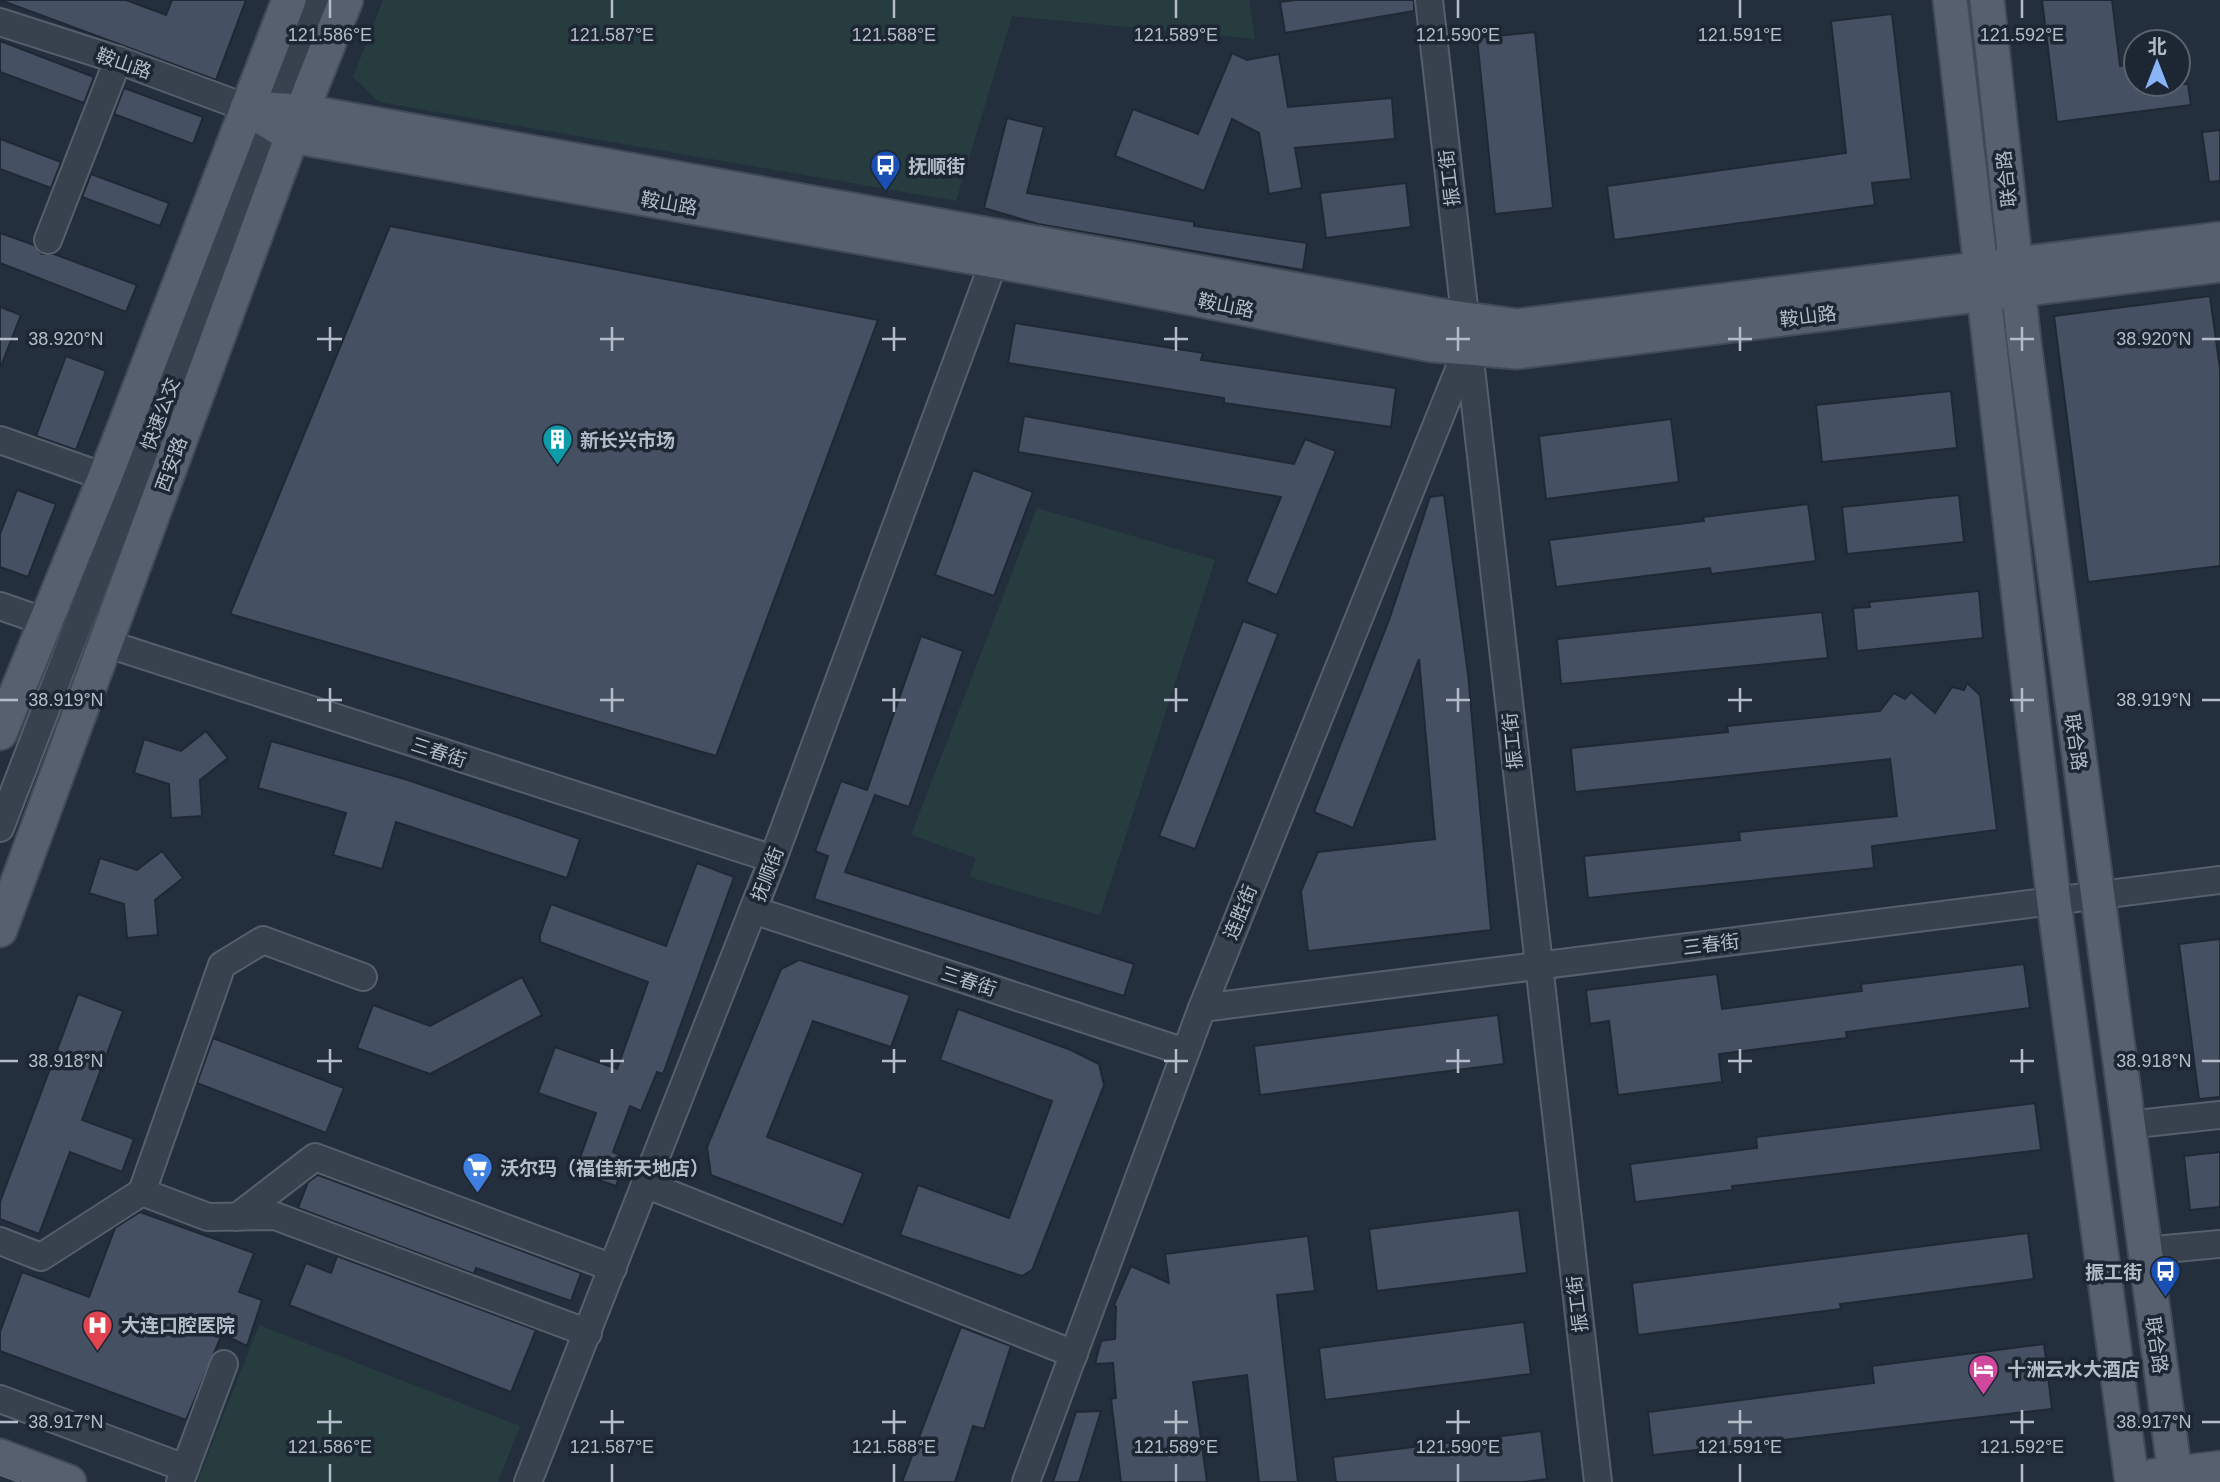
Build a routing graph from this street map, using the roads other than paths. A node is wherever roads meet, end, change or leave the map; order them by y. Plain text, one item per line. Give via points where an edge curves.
1 (289, 0) edge
2 (319, 0) edge
3 (346, 0) edge
4 (1429, 0) edge
5 (1950, 0) edge
6 (1987, 0) edge
7 (0, 22) edge
8 (118, 60) junction
9 (278, 118) junction
10 (2220, 239) edge
11 (48, 240) dead end
12 (994, 261) junction
13 (2220, 265) edge
14 (2017, 277) junction
15 (1980, 282) junction
16 (1466, 333) junction
17 (0, 440) edge
18 (105, 477) junction
19 (0, 606) edge
20 (43, 621) junction
21 (105, 643) junction
22 (0, 733) edge
23 (0, 828) edge
24 (773, 859) junction
25 (2220, 880) edge
26 (2097, 897) junction
27 (2054, 903) junction
28 (753, 910) junction
29 (0, 930) edge
30 (1537, 965) junction
31 (363, 977) dead end
32 (1202, 1008) junction
33 (1185, 1052) junction
34 (2220, 1115) edge
35 (2127, 1125) junction
36 (645, 1184) junction
37 (142, 1192) junction
38 (237, 1217) junction
39 (0, 1241) edge
40 (2220, 1244) edge
41 (2144, 1251) junction
42 (613, 1268) junction
43 (587, 1333) junction
44 (1074, 1354) junction
45 (224, 1364) dead end
46 (0, 1399) edge
47 (0, 1456) edge
48 (2220, 1468) edge
49 (183, 1475) edge
50 (2176, 1478) edge
51 (2124, 1481) edge
52 (69, 1482) edge
53 (528, 1482) edge
54 (1026, 1482) edge
55 (1598, 1482) edge

1 - 9 main road, 西安路
2 - 9 street, 快速公交
3 - 9 main road, 西安路
4 - 16 street, 振工街
5 - 15 main road, 联合路
6 - 14 main road, 联合路
7 - 8 street, 鞍山路
8 - 9 street, 鞍山路
8 - 11 street
9 - 12 main road, 鞍山路
9 - 16 main road, 鞍山路
9 - 18 main road, 西安路
9 - 21 main road, 西安路
9 - 23 street, 快速公交
10 - 14 main road, 鞍山路
12 - 16 main road, 鞍山路 via 1432,345
12 - 24 street, 抚顺街
13 - 14 main road, 鞍山路
14 - 15 main road, 鞍山路
14 - 26 main road, 联合路
15 - 16 main road, 鞍山路 via 1517,352
15 - 27 main road, 联合路
16 - 30 street, 振工街
16 - 32 street, 连胜街
17 - 18 street
18 - 20 main road, 西安路
19 - 20 street
20 - 22 main road, 西安路
21 - 24 street, 三春街
21 - 29 main road, 西安路
24 - 28 street, 抚顺街
25 - 26 street, 三春街
26 - 27 street, 三春街
26 - 35 main road, 联合路
27 - 30 street, 三春街
27 - 51 main road, 联合路
28 - 33 street, 三春街
28 - 36 street, 抚顺街
30 - 32 street, 三春街
30 - 55 street, 振工街
31 - 37 street via 263,940 222,965
32 - 33 street, 连胜街
33 - 44 street, 连胜街
34 - 35 street
35 - 41 main road, 联合路
36 - 42 street, 抚顺街
36 - 44 street
37 - 38 street via 208,1217
37 - 39 street via 41,1257
38 - 42 street via 315,1157
38 - 43 street via 275,1216
40 - 41 street
41 - 50 main road, 联合路
42 - 43 street, 抚顺街
43 - 53 street, 抚顺街
44 - 54 street, 连胜街
45 - 49 street
46 - 49 street
47 - 52 main road
48 - 50 main road
50 - 51 main road

